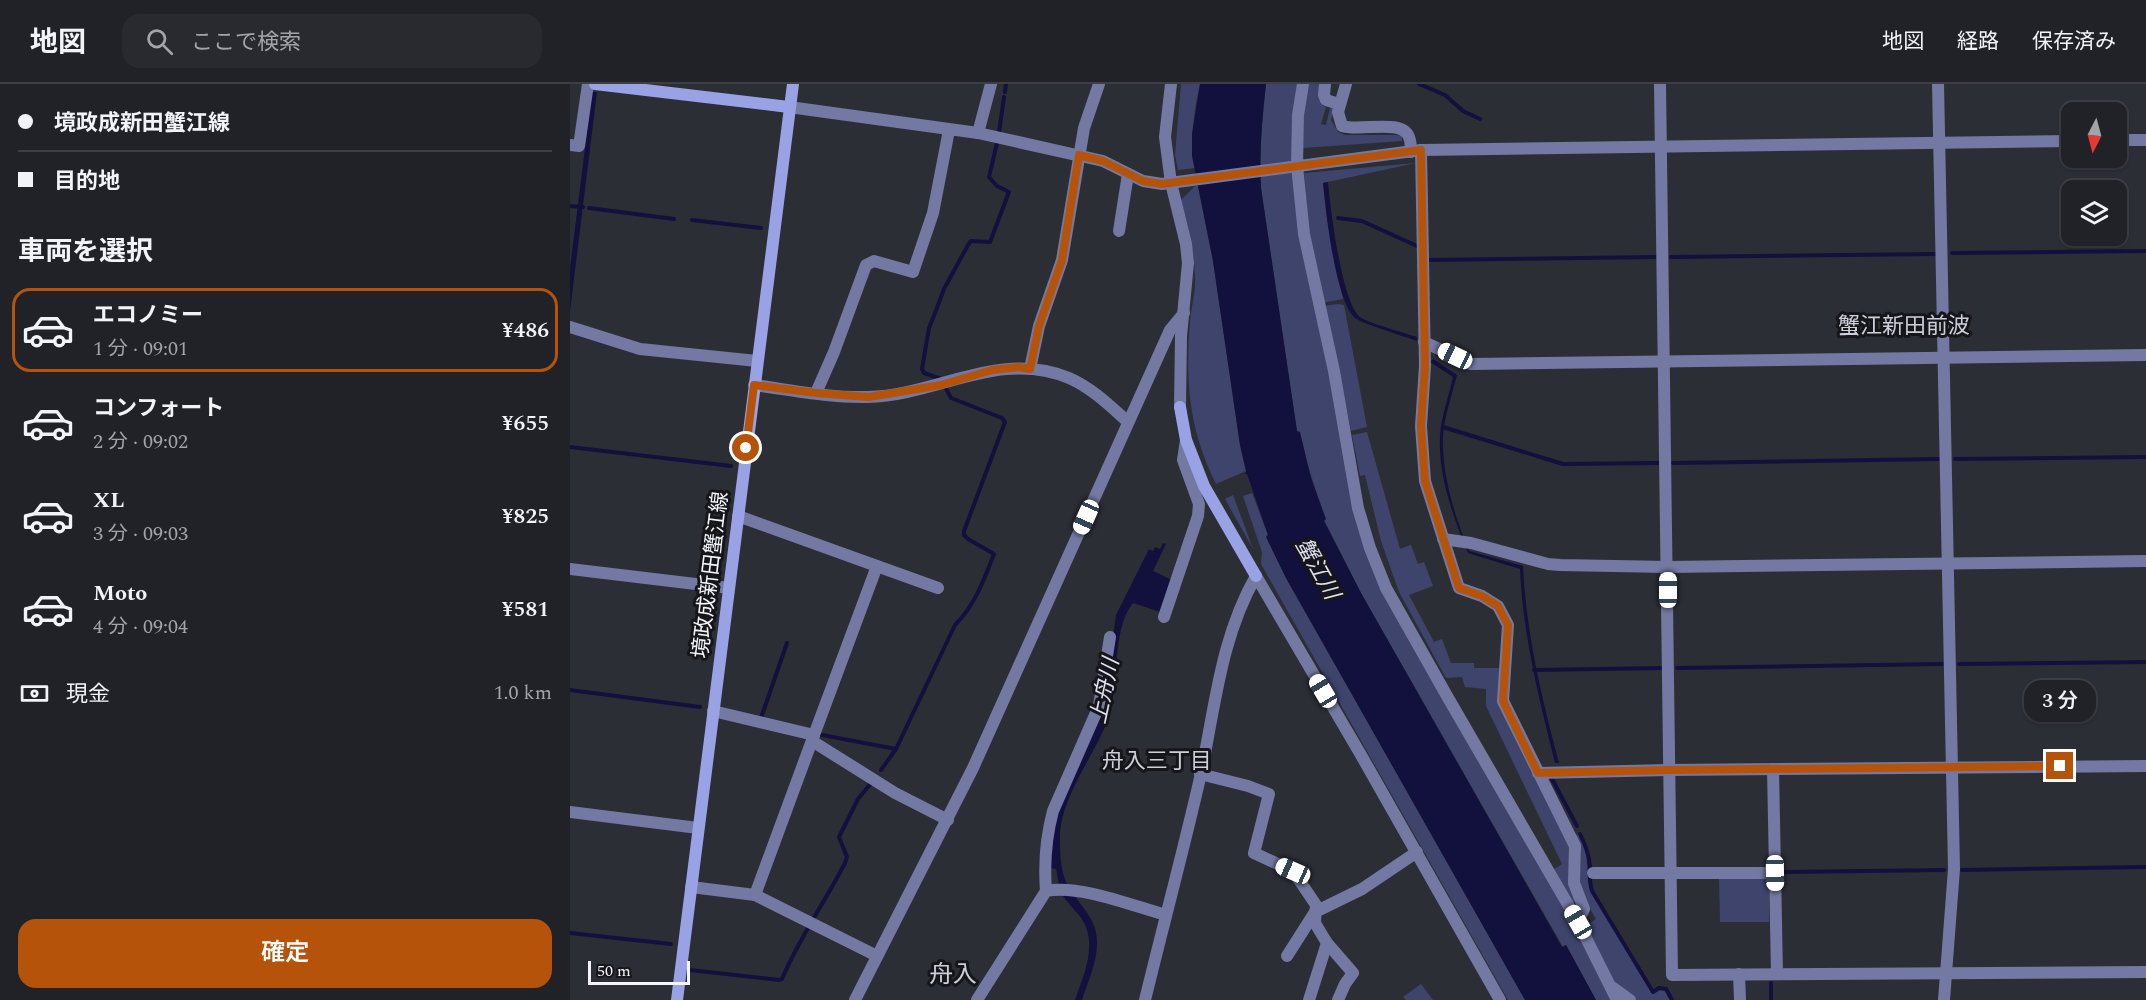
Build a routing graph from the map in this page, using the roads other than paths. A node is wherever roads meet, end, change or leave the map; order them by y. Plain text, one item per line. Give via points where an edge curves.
1 (588, 84) edge
2 (595, 84) edge
3 (793, 84) edge
4 (991, 84) edge
5 (1099, 84) edge
6 (1171, 84) edge
7 (1303, 84) edge
8 (1325, 84) edge
9 (1346, 84) edge
10 (1660, 84) edge
11 (1938, 84) edge
12 (1333, 102) junction
13 (789, 107) junction
14 (949, 130) junction
15 (978, 133) junction
16 (2127, 140) edge
17 (2146, 140) edge
18 (2061, 141) edge
19 (1939, 143) junction
20 (570, 145) edge
21 (1660, 146) junction
22 (1416, 151) junction
23 (1079, 155) junction
24 (1294, 166) junction
25 (1128, 174) junction
26 (1176, 182) junction
27 (1119, 231) dead end
28 (1184, 313) junction
29 (570, 327) edge
30 (1424, 342) junction
31 (2146, 355) edge
32 (1944, 357) junction
33 (757, 361) junction
34 (1664, 361) junction
35 (1030, 369) junction
36 (754, 385) junction
37 (816, 393) junction
38 (1180, 407) joint
39 (1128, 422) junction
40 (1186, 440) junction
41 (738, 516) junction
42 (1443, 539) junction
43 (2146, 561) edge
44 (1948, 563) junction
45 (877, 566) junction
46 (1668, 567) junction
47 (570, 569) edge
48 (1256, 576) junction
49 (729, 588) junction
50 (938, 588) dead end
51 (1164, 617) dead end
52 (1110, 637) dead end
53 (713, 711) junction
54 (813, 738) junction
55 (2146, 766) edge
56 (1952, 767) junction
57 (1773, 769) junction
58 (1669, 770) junction
59 (1538, 773) junction
60 (1200, 774) junction
61 (570, 812) edge
62 (948, 820) junction
63 (698, 828) junction
64 (1417, 852) junction
65 (1593, 873) dead end
66 (1671, 873) junction
67 (1775, 873) junction
68 (691, 887) junction
69 (1052, 890) junction
70 (755, 895) junction
71 (1315, 912) junction
72 (1166, 915) junction
73 (1578, 922) junction
74 (1327, 943) junction
75 (877, 956) junction
76 (1287, 956) dead end
77 (2146, 972) edge
78 (1738, 974) junction
79 (1777, 974) junction
80 (1946, 974) junction
81 (1610, 986) junction
82 (1497, 999) edge
83 (676, 1000) edge
84 (855, 1000) edge
85 (977, 1000) edge
86 (1146, 1000) edge
87 (1309, 1000) edge
88 (1338, 1000) edge
89 (1617, 1000) edge
90 (1630, 1000) edge
91 (1740, 1000) edge
92 (1944, 1000) edge

1 - 20 street via 579,146
2 - 13 main road
3 - 13 main road, 境政成新田蟹江線
4 - 15 street
5 - 23 street
6 - 26 street via 1165,137
7 - 24 street
8 - 12 street via 1324,95
9 - 12 street
10 - 21 street
11 - 19 street
12 - 22 street via 1342,126 1397,126 1405,130
13 - 14 street
13 - 33 main road, 境政成新田蟹江線
14 - 15 street
14 - 37 street via 933,213 913,272 874,261 866,265
15 - 23 street
16 - 17 street
18 - 19 street
19 - 21 street
19 - 32 street
21 - 22 street
21 - 34 street
22 - 24 street
22 - 30 street
23 - 25 street via 1103,161
23 - 35 street via 1062,260 1039,326
24 - 26 street
24 - 73 street via 1358,508 1370,548 1392,598
25 - 26 street via 1143,181
25 - 27 street
26 - 28 street via 1188,263
28 - 38 street
28 - 39 street via 1170,330
29 - 33 street via 640,349
30 - 34 street via 1471,364
30 - 42 street via 1421,426 1425,481
31 - 32 street
32 - 34 street
32 - 44 street
33 - 36 main road, 境政成新田蟹江線
34 - 46 street
35 - 37 street via 992,370 944,384 869,397
35 - 39 street via 1071,379 1102,398
36 - 37 street
36 - 41 main road, 境政成新田蟹江線
38 - 40 main road
39 - 62 street
40 - 48 main road via 1204,486
40 - 51 street via 1183,460 1199,504 1198,516
41 - 45 street
41 - 49 main road, 境政成新田蟹江線
42 - 46 street via 1548,564
42 - 59 street via 1459,588 1498,606 1508,625 1503,701
43 - 44 street
44 - 46 street
44 - 56 street
45 - 50 street
45 - 54 street
46 - 58 street
47 - 49 street
48 - 60 street via 1246,592 1219,674
48 - 64 street
49 - 53 main road, 境政成新田蟹江線
52 - 69 street via 1099,706 1048,829 1044,874
53 - 54 street
53 - 63 main road, 境政成新田蟹江線
54 - 62 street via 895,793
54 - 70 street
55 - 56 street
56 - 57 street
56 - 80 street via 1954,869
57 - 58 street
57 - 67 street
58 - 59 street
58 - 66 street
59 - 73 street via 1575,846 1574,883 1584,909
60 - 71 street via 1269,794 1254,853 1293,871 1316,905
60 - 72 street
61 - 63 street
62 - 75 street
63 - 68 main road, 境政成新田蟹江線
64 - 71 street via 1362,889
64 - 82 street
65 - 66 street
66 - 67 street
66 - 78 street via 1672,975
67 - 79 street
68 - 70 street
68 - 83 main road, 境政成新田蟹江線
69 - 72 street via 1074,890
69 - 85 street
70 - 75 street
71 - 74 street via 1315,923
71 - 76 street
72 - 86 street
73 - 81 street
74 - 87 street
74 - 88 street via 1353,973
75 - 84 street
77 - 80 street
78 - 79 street
78 - 91 street
79 - 80 street
80 - 92 street
81 - 89 street
81 - 90 street

